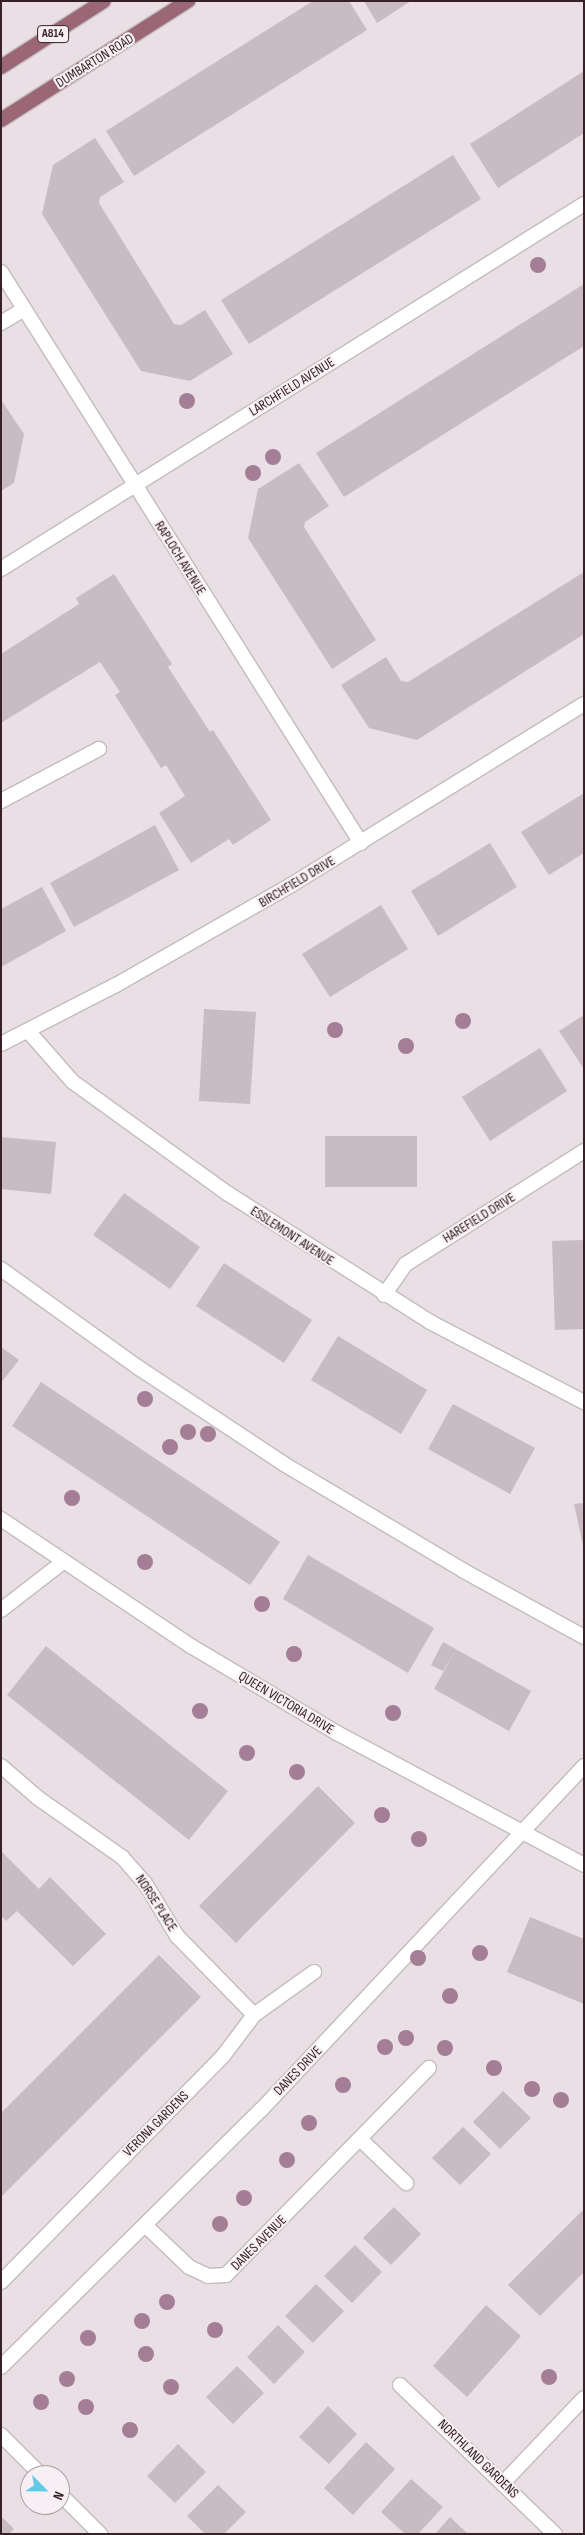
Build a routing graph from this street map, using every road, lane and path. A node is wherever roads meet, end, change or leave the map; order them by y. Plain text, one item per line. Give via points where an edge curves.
1 (104, 1) edge
2 (188, 1) edge
3 (1, 67) edge
4 (1, 120) edge
5 (584, 204) edge
6 (1, 272) edge
7 (24, 309) junction
8 (1, 323) edge
9 (134, 486) junction
10 (1, 569) edge
11 (584, 704) edge
12 (100, 749) dead end
13 (1, 801) edge
14 (361, 843) junction
15 (28, 1031) junction
16 (1, 1044) edge
17 (584, 1151) edge
18 (1, 1269) edge
19 (384, 1295) junction
20 (584, 1402) edge
21 (1, 1519) edge
22 (63, 1562) junction
23 (1, 1610) edge
24 (584, 1637) edge
25 (1, 1766) edge
26 (584, 1766) edge
27 (521, 1834) junction
28 (584, 1865) edge
29 (314, 1972) dead end
30 (254, 2015) junction
31 (429, 2068) dead end
32 (360, 2139) junction
33 (406, 2183) dead end
34 (146, 2226) junction
35 (1, 2282) edge
36 (1, 2367) edge
37 (400, 2385) dead end
38 (584, 2398) edge
39 (1, 2435) edge
40 (31, 2465) edge
41 (502, 2483) junction
42 (70, 2504) edge
43 (100, 2534) edge
44 (555, 2534) edge

1 - 3 main road, A814
2 - 4 main road, DUMBARTON ROAD
5 - 9 street, LARCHFIELD AVENUE
6 - 7 street, RAPLOCH AVENUE
7 - 8 street
7 - 9 street, RAPLOCH AVENUE
9 - 10 street, LARCHFIELD AVENUE
9 - 14 street, RAPLOCH AVENUE
11 - 14 street, BIRCHFIELD DRIVE
12 - 13 street
14 - 15 street, BIRCHFIELD DRIVE via 210,932
15 - 16 street, BIRCHFIELD DRIVE
15 - 19 street, ESSLEMONT AVENUE via 59,1069 112,1111 235,1199
17 - 19 street, HAREFIELD DRIVE via 406,1264
18 - 24 street via 131,1362 284,1464 448,1562
19 - 20 street, ESSLEMONT AVENUE
21 - 22 street, QUEEN VICTORIA DRIVE
22 - 23 street
22 - 27 street, QUEEN VICTORIA DRIVE via 191,1646 337,1733
25 - 30 street, NORSE PLACE via 38,1798 122,1857 145,1883 177,1936
26 - 27 street, DANES DRIVE
27 - 28 street, QUEEN VICTORIA DRIVE
27 - 34 street, DANES DRIVE via 261,2110
29 - 30 street, VERONA GARDENS
30 - 35 street, VERONA GARDENS via 223,2056
31 - 32 street, DANES AVENUE
32 - 33 street
32 - 34 street, DANES AVENUE via 226,2275 208,2276 189,2267
34 - 36 street, DANES DRIVE
37 - 41 street, NORTHLAND GARDENS
38 - 41 street
39 - 40 street
41 - 44 street, NORTHLAND GARDENS
42 - 43 street

